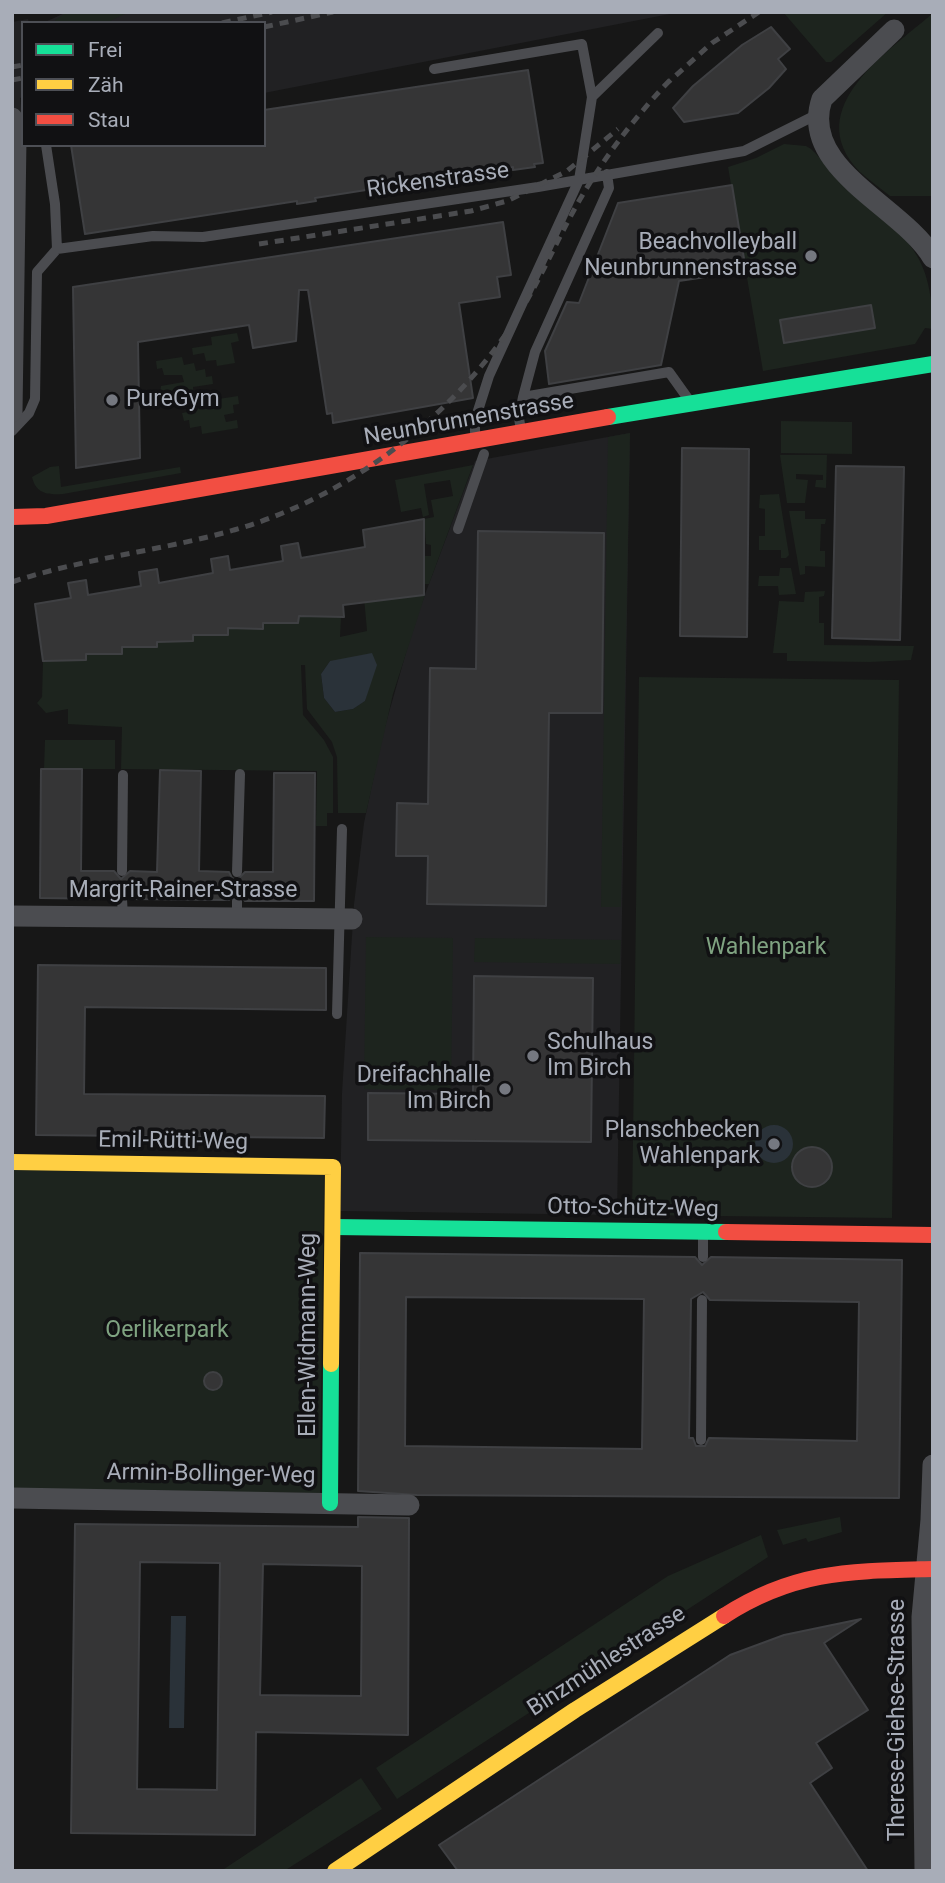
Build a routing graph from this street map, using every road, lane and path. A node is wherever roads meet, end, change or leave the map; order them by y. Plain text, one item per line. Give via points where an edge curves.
1 (894, 30) dead end
2 (658, 33) dead end
3 (433, 69) dead end
4 (592, 97) junction
5 (817, 115) junction
6 (13, 123) edge
7 (46, 147) edge
8 (607, 174) junction
9 (579, 180) junction
10 (57, 250) junction
11 (933, 258) edge
12 (933, 365) edge
13 (523, 397) junction
14 (690, 403) junction
15 (12, 412) edge
16 (12, 431) edge
17 (521, 433) junction
18 (479, 447) junction
19 (12, 517) edge
20 (458, 529) dead end
21 (240, 774) dead end
22 (123, 775) dead end
23 (342, 829) dead end
24 (122, 871) dead end
25 (237, 872) dead end
26 (12, 916) edge
27 (346, 919) junction
28 (337, 1014) dead end
29 (12, 1162) edge
30 (333, 1167) joint
31 (333, 1227) junction
32 (704, 1233) junction
33 (933, 1236) edge
34 (703, 1257) dead end
35 (702, 1300) dead end
36 (701, 1440) dead end
37 (933, 1465) edge
38 (12, 1498) edge
39 (330, 1503) junction
40 (409, 1505) dead end
41 (930, 1569) edge
42 (335, 1871) edge
43 (925, 1871) edge

1 - 5 street via 829,90
2 - 4 lane
3 - 4 lane via 582,44
4 - 9 lane
5 - 8 lane, Rickenstrasse via 744,151
5 - 11 street via 825,148 842,171 916,234
6 - 15 street
7 - 10 lane
8 - 9 lane, Rickenstrasse
8 - 13 lane via 609,188 535,352
9 - 10 lane, Rickenstrasse via 203,237 153,236
9 - 18 lane via 489,376 475,419
10 - 16 lane via 37,272 35,399
12 - 14 street, Neunbrunnenstrasse
13 - 14 lane via 669,372
13 - 17 lane
14 - 17 street, Neunbrunnenstrasse
17 - 18 street, Neunbrunnenstrasse
18 - 19 street, Neunbrunnenstrasse
18 - 20 lane
21 - 25 lane
22 - 24 lane
23 - 27 lane
26 - 27 street, Margrit-Rainer-Strasse via 123,908 237,909
27 - 28 lane
29 - 30 street, Emil-Rütti-Weg
30 - 31 street, Ellen-Widmann-Weg
31 - 32 street, Otto-Schütz-Weg
31 - 39 street, Ellen-Widmann-Weg
32 - 33 street, Otto-Schütz-Weg
32 - 34 lane
35 - 36 lane
37 - 41 street, Therese-Giehse-Strasse
38 - 39 street, Armin-Bollinger-Weg
39 - 40 street, Armin-Bollinger-Weg
41 - 42 street, Binzmühlestrasse via 850,1571 799,1580 756,1595
41 - 43 street, Therese-Giehse-Strasse via 922,1617

